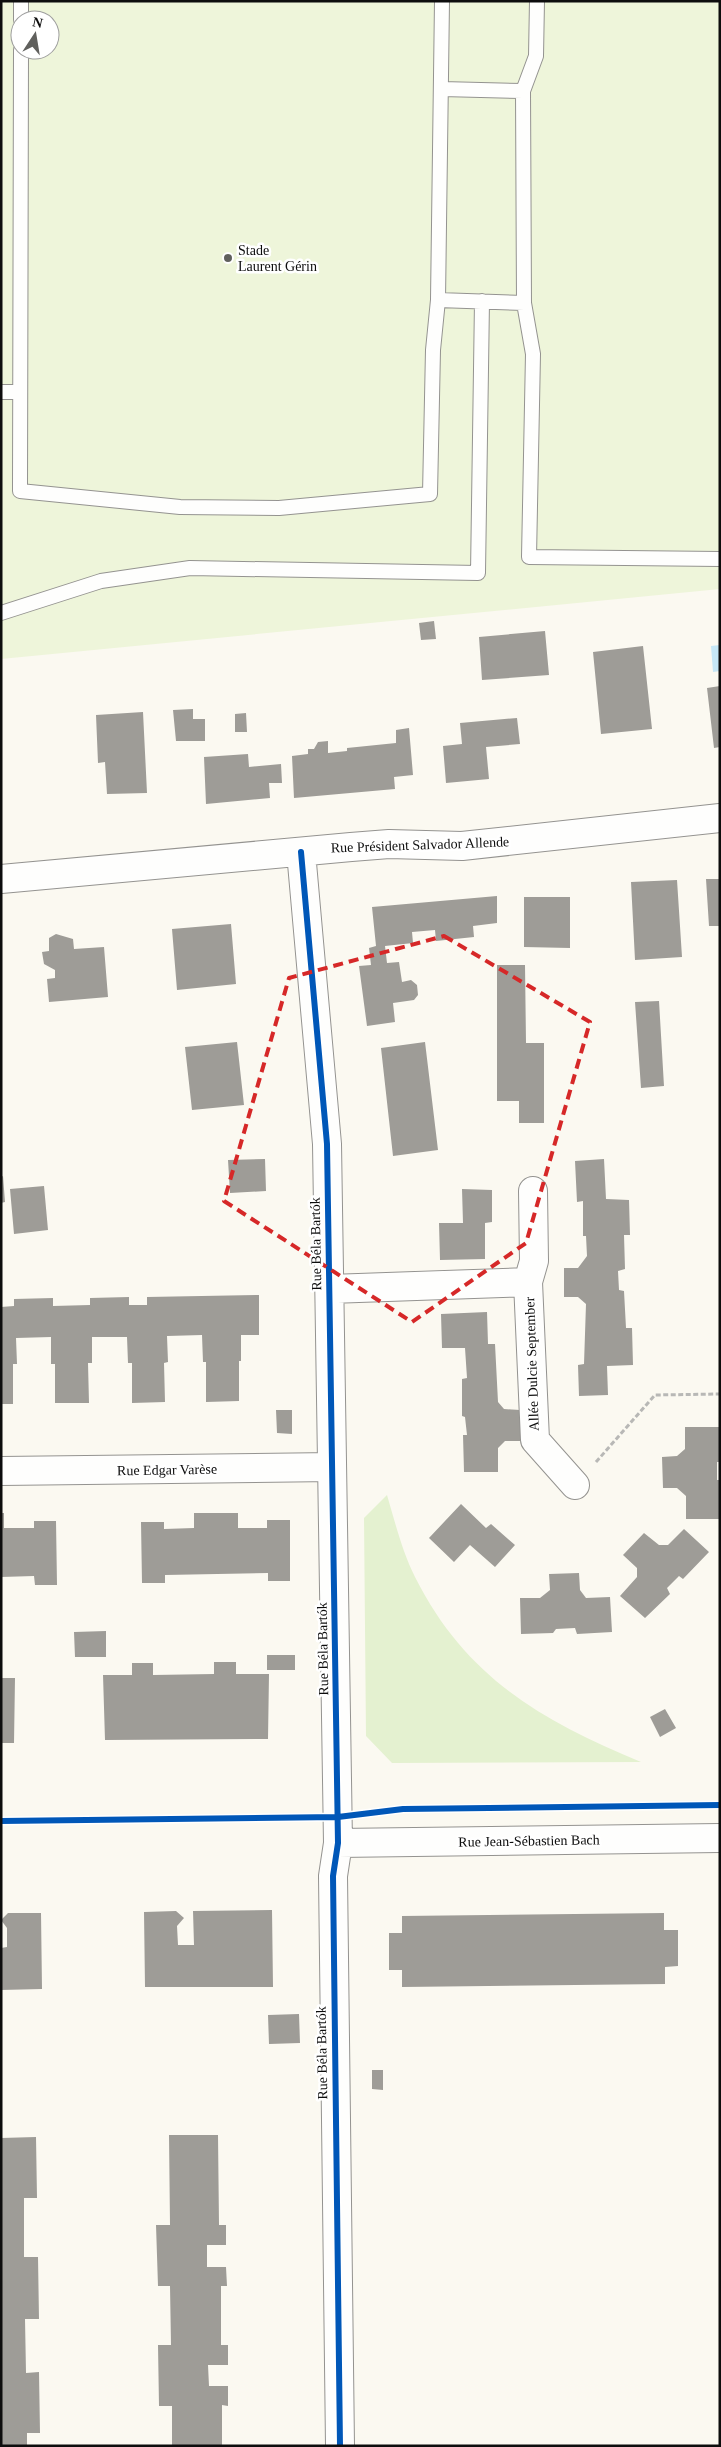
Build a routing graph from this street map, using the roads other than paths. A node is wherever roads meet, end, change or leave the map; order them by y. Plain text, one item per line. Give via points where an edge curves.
1 (442, 1) edge
2 (537, 1) edge
3 (21, 60) edge
4 (442, 90) junction
5 (523, 91) junction
6 (438, 300) junction
7 (482, 302) junction
8 (524, 303) junction
9 (1, 392) edge
10 (20, 392) junction
11 (720, 559) edge
12 (1, 613) edge
13 (720, 818) edge
14 (301, 852) junction
15 (1, 879) edge
16 (533, 1191) dead end
17 (528, 1282) junction
18 (330, 1289) junction
19 (332, 1467) junction
20 (1, 1471) edge
21 (575, 1485) road end
22 (720, 1838) edge
23 (338, 1843) junction
24 (340, 2446) edge

1 - 4 lane
2 - 5 lane via 536,56
3 - 10 lane
4 - 5 lane
4 - 6 lane
5 - 8 lane
6 - 7 lane
6 - 10 lane via 433,350 430,494 260,508 180,507 20,491
7 - 8 lane
7 - 12 lane via 478,573 190,568 101,581
8 - 11 lane via 534,354 529,557
9 - 10 lane
13 - 14 street, Rue Président Salvador Allende via 462,846 389,844
14 - 15 street, Rue Président Salvador Allende
14 - 18 street, Rue Béla Bartók via 327,1144
16 - 17 street, Allée Dulcie September via 534,1261
17 - 18 street, Allée Dulcie September
17 - 21 street, Allée Dulcie September via 535,1440
18 - 19 street, Rue Béla Bartók
19 - 20 street, Rue Edgar Varèse
19 - 23 street, Rue Béla Bartók
22 - 23 street, Rue Jean-Sébastien Bach
23 - 24 street, Rue Béla Bartók via 332,1876

